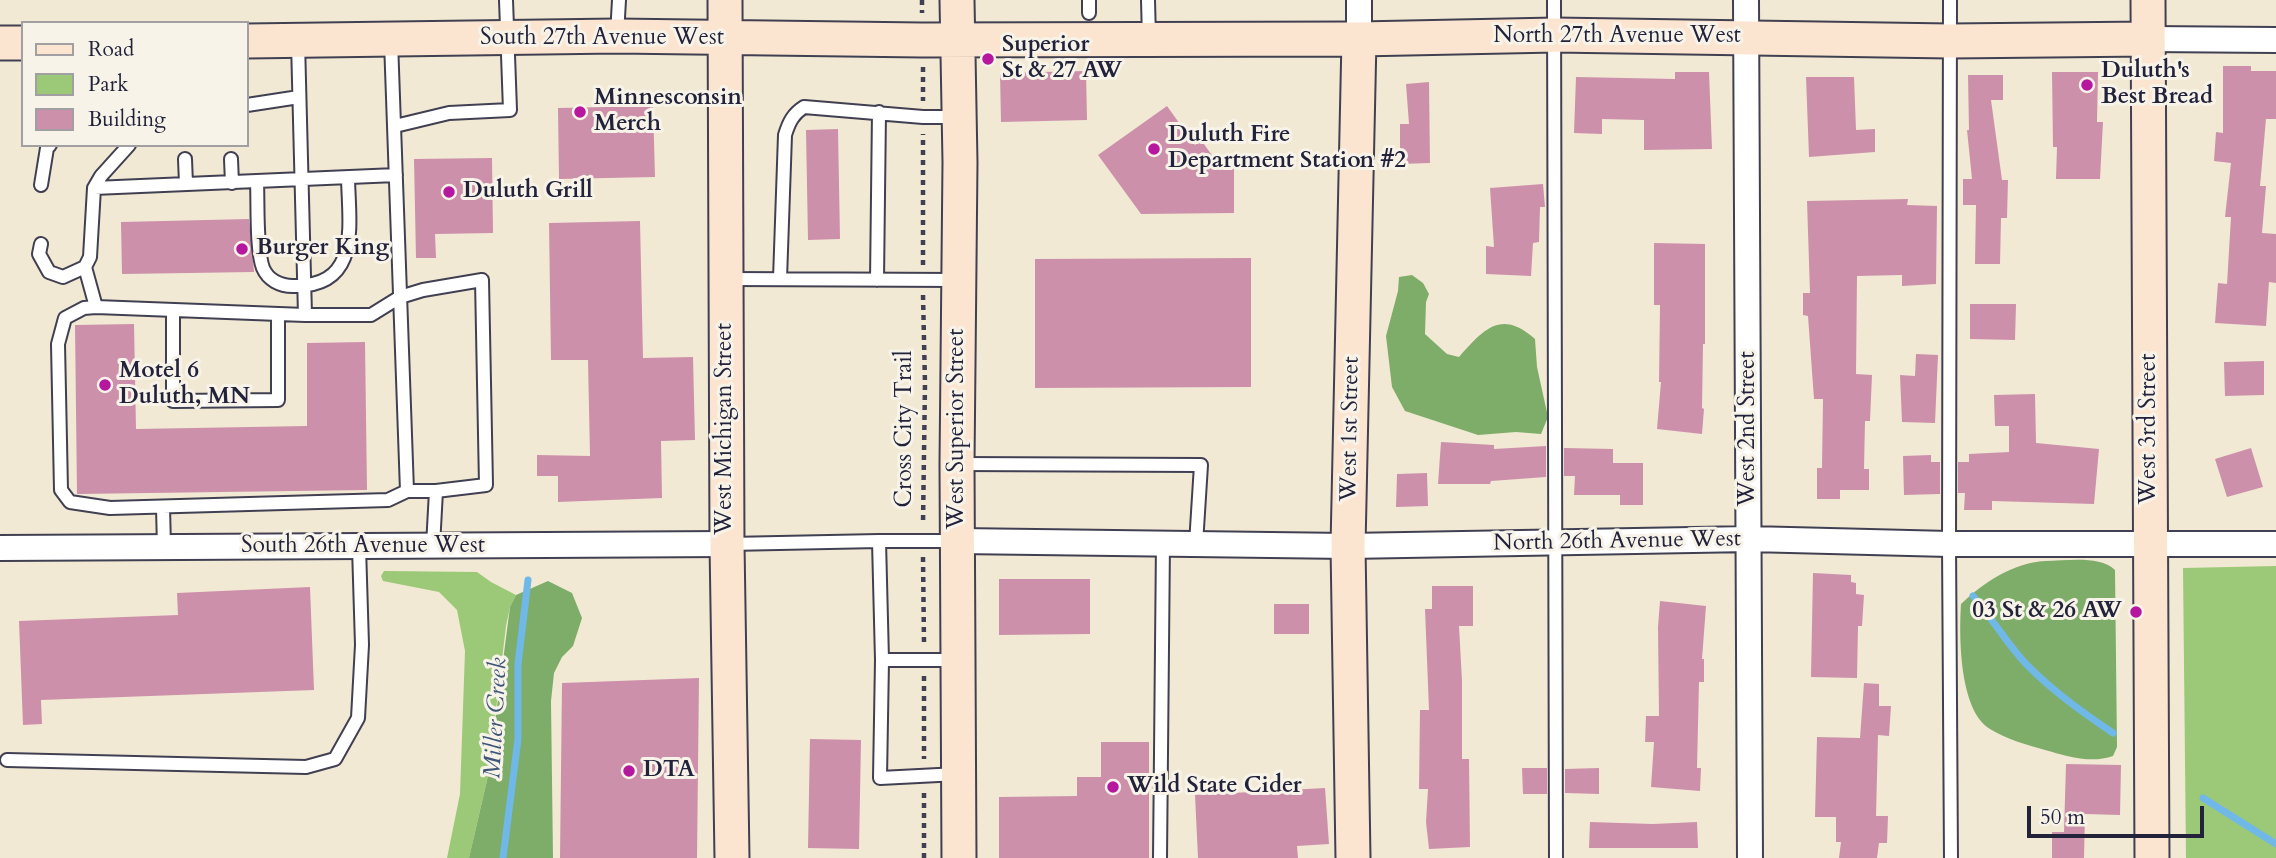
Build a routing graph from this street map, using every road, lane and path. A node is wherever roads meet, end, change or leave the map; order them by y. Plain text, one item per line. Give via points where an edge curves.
1 (506, 0) edge
2 (619, 0) edge
3 (725, 0) edge
4 (922, 0) edge
5 (957, 0) edge
6 (1147, 0) edge
7 (1359, 0) edge
8 (1555, 0) edge
9 (1746, 0) edge
10 (1950, 0) edge
11 (2148, 0) edge
12 (1555, 35) junction
13 (617, 36) junction
14 (725, 37) junction
15 (1746, 37) junction
16 (1149, 38) junction
17 (508, 39) junction
18 (1359, 39) junction
19 (2148, 39) junction
20 (391, 40) junction
21 (922, 40) junction
22 (957, 40) junction
23 (1950, 40) junction
24 (2276, 40) edge
25 (248, 41) edge
26 (298, 41) junction
27 (0, 43) edge
28 (21, 43) edge
29 (299, 97) junction
30 (248, 105) edge
31 (879, 112) junction
32 (923, 117) junction
33 (959, 117) junction
34 (394, 126) junction
35 (48, 147) edge
36 (127, 147) edge
37 (185, 159) dead end
38 (231, 159) dead end
39 (396, 175) junction
40 (348, 178) junction
41 (301, 180) junction
42 (257, 182) junction
43 (232, 183) junction
44 (186, 184) junction
45 (41, 185) dead end
46 (94, 188) junction
47 (41, 244) dead end
48 (85, 267) junction
49 (726, 279) junction
50 (780, 279) junction
51 (922, 279) junction
52 (959, 279) junction
53 (877, 280) junction
54 (304, 286) junction
55 (400, 297) junction
56 (96, 307) junction
57 (173, 310) junction
58 (278, 314) junction
59 (305, 315) junction
60 (957, 464) junction
61 (407, 491) junction
62 (436, 491) junction
63 (163, 507) junction
64 (1750, 539) junction
65 (879, 541) junction
66 (923, 541) junction
67 (958, 541) junction
68 (1163, 541) junction
69 (1556, 542) junction
70 (727, 544) junction
71 (1196, 544) junction
72 (1949, 544) junction
73 (2276, 544) edge
74 (2151, 545) junction
75 (433, 546) junction
76 (1348, 546) junction
77 (164, 547) junction
78 (359, 547) junction
79 (0, 548) edge
80 (882, 660) junction
81 (958, 660) junction
82 (924, 661) junction
83 (7, 760) dead end
84 (959, 774) junction
85 (924, 776) junction
86 (732, 858) edge
87 (924, 858) edge
88 (959, 858) edge
89 (1160, 858) edge
90 (1353, 858) edge
91 (1556, 858) edge
92 (1750, 858) edge
93 (1951, 858) edge
94 (2152, 858) edge

1 - 17 lane
2 - 13 lane
3 - 14 street, West Michigan Street
4 - 21 path, Cross City Trail
5 - 22 street, West Superior Street
6 - 16 lane
7 - 18 street, West 1st Street
8 - 12 lane
9 - 15 street, West 2nd Street
10 - 23 lane
11 - 19 street, West 3rd Street
12 - 15 street, North 27th Avenue West
12 - 18 street, North 27th Avenue West
12 - 69 lane
13 - 14 street, South 27th Avenue West
13 - 17 street, South 27th Avenue West
14 - 21 street, South 27th Avenue West
14 - 49 street, West Michigan Street
15 - 23 street, North 27th Avenue West
15 - 64 street, West 2nd Street
16 - 18 street, North 27th Avenue West
16 - 22 street, North 27th Avenue West
17 - 20 street, South 27th Avenue West
17 - 34 lane via 510,110 449,113
18 - 76 street, West 1st Street
19 - 23 street, North 27th Avenue West
19 - 24 street, North 27th Avenue West
19 - 74 street, West 3rd Street
20 - 26 street, South 27th Avenue West
20 - 34 lane
21 - 22 street, South 27th Avenue West
21 - 32 path, Cross City Trail
22 - 33 street, West Superior Street
23 - 72 lane
25 - 26 street, South 27th Avenue West
26 - 29 lane
27 - 28 street
29 - 30 lane
29 - 41 lane
31 - 32 lane
31 - 50 lane via 804,107 788,123
31 - 53 lane
32 - 33 lane
32 - 51 path, Cross City Trail
33 - 52 street, West Superior Street
34 - 39 lane
35 - 45 lane
36 - 46 lane
37 - 44 lane
38 - 43 lane
39 - 40 lane
39 - 55 lane
40 - 41 lane
40 - 54 lane via 347,251 331,277
41 - 42 lane
41 - 54 lane
42 - 43 lane
42 - 54 lane via 262,266 283,286
43 - 44 lane
44 - 46 lane
46 - 48 lane via 90,257
47 - 48 lane via 39,254 49,272 63,277
48 - 56 lane
49 - 50 lane
49 - 70 street, West Michigan Street
50 - 53 lane
51 - 52 lane
51 - 53 lane
51 - 66 path, Cross City Trail
52 - 60 street, West Superior Street
54 - 59 lane
55 - 59 lane via 370,315
55 - 61 lane
55 - 62 lane via 482,279 486,485
56 - 57 lane
56 - 63 lane via 65,318 58,344 61,490 70,502 110,508
57 - 58 lane
57 - 58 lane via 173,401 278,400
58 - 59 lane
60 - 67 street, West Superior Street
60 - 71 lane via 1201,465
61 - 62 lane
61 - 63 lane via 388,500
62 - 75 lane
63 - 77 lane
64 - 69 street, North 26th Avenue West
64 - 72 street, North 26th Avenue West
64 - 92 street, West 2nd Street
65 - 66 lane
65 - 70 lane
65 - 80 lane
66 - 67 lane
66 - 82 path, Cross City Trail
67 - 68 street, North 26th Avenue West
67 - 81 street, West Superior Street
68 - 71 street, North 26th Avenue West
68 - 89 lane
69 - 76 street, North 26th Avenue West
69 - 91 lane
70 - 75 street, South 26th Avenue West
70 - 86 street, West Michigan Street
71 - 76 street, North 26th Avenue West
72 - 74 street, North 26th Avenue West
72 - 93 lane
73 - 74 street, North 26th Avenue West
74 - 94 street, West 3rd Street
75 - 78 street, South 26th Avenue West
76 - 90 street, West 1st Street
77 - 78 street, South 26th Avenue West
77 - 79 street, South 26th Avenue West
78 - 83 lane via 362,645 358,718 335,759 306,767
80 - 82 lane
80 - 85 lane via 880,778
81 - 82 lane
81 - 84 street, West Superior Street
82 - 85 path, Cross City Trail
84 - 85 lane
84 - 88 street, West Superior Street
85 - 87 path, Cross City Trail

